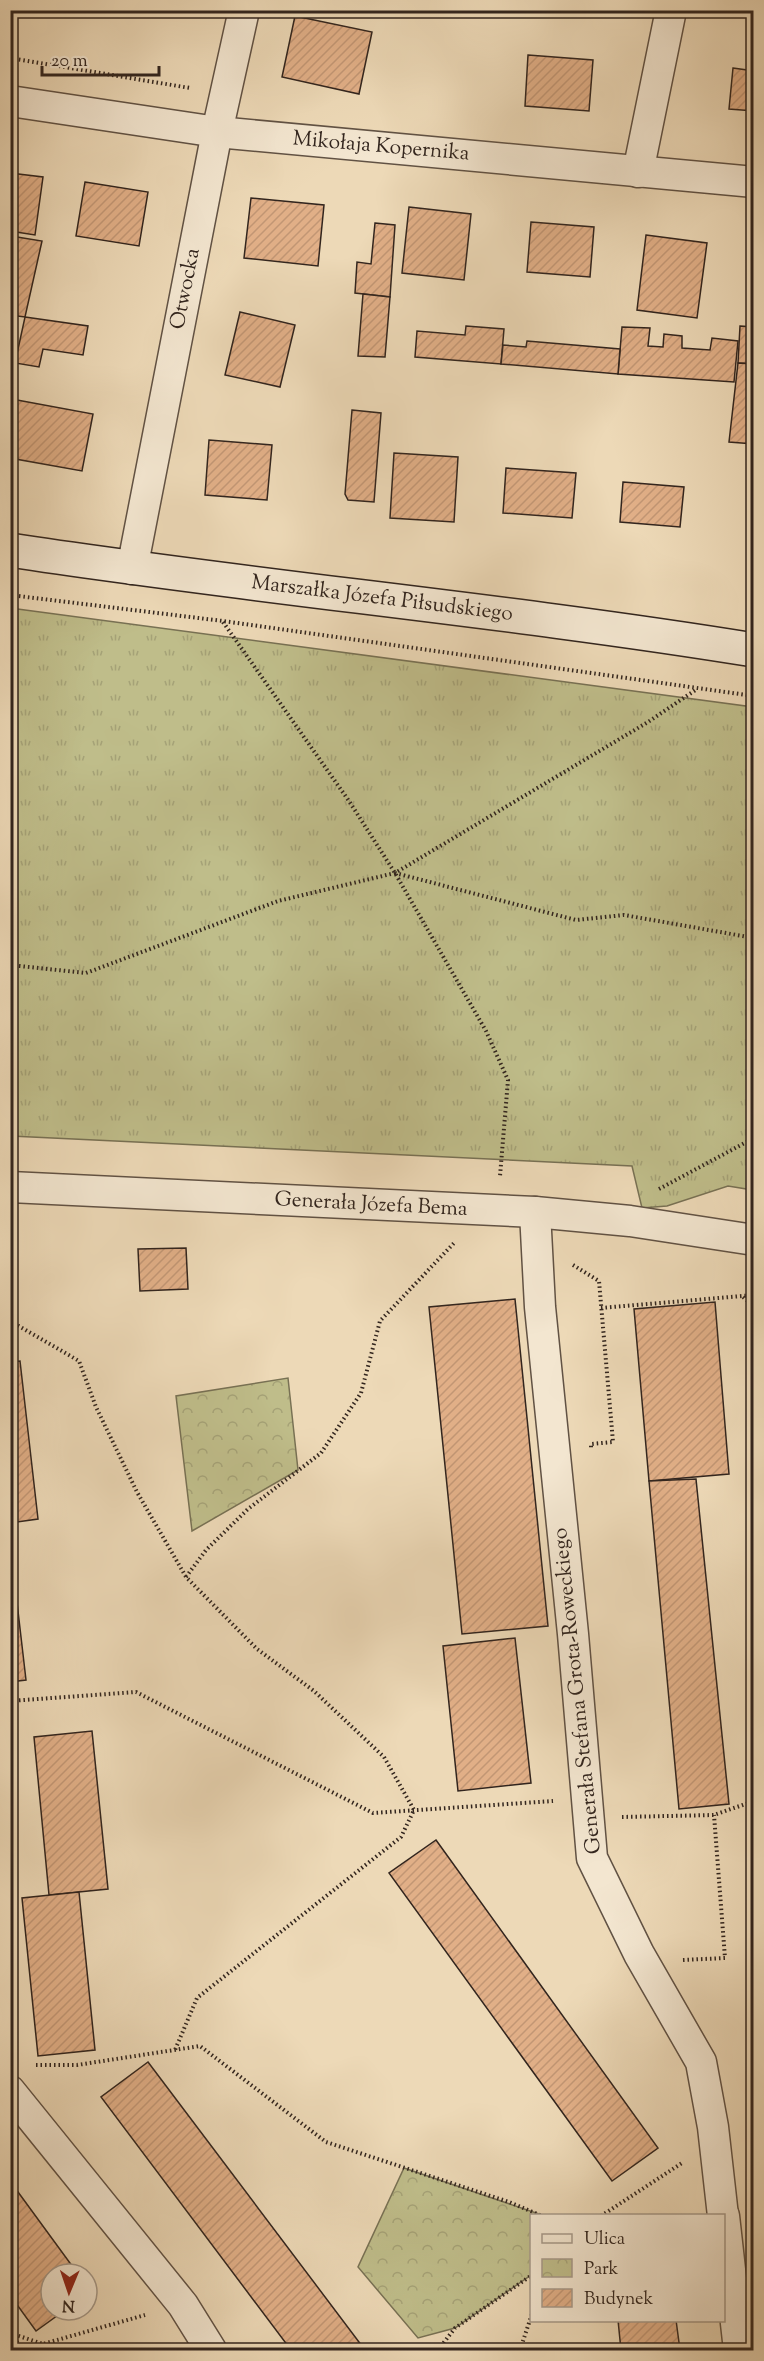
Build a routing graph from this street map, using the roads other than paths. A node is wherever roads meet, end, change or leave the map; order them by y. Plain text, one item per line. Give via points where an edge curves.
1 (244, 10) edge
2 (671, 10) edge
3 (10, 101) edge
4 (217, 132) junction
5 (638, 172) junction
6 (753, 182) edge
7 (10, 550) edge
8 (132, 569) junction
9 (753, 650) edge
10 (10, 1187) edge
11 (535, 1212) junction
12 (742, 1239) edge
13 (10, 2091) edge
14 (723, 2214) edge
15 (725, 2233) edge
16 (211, 2350) edge
17 (739, 2350) edge

1 - 4 street, Otwocka
2 - 5 street
3 - 4 street, Mikołaja Kopernika
4 - 5 street, Mikołaja Kopernika
4 - 8 street, Otwocka
5 - 6 street, Mikołaja Kopernika
7 - 8 street, Marszałka Józefa Piłsudskiego
8 - 9 street, Marszałka Józefa Piłsudskiego via 286,586
10 - 11 street, Generała Józefa Bema
11 - 12 street, Generała Józefa Bema via 630,1221
11 - 14 street, Generała Stefana Grota-Roweckiego via 540,1307 592,1858 639,1954 700,2062 715,2141
13 - 16 street via 183,2305
15 - 17 street, Generała Stefana Grota-Roweckiego

